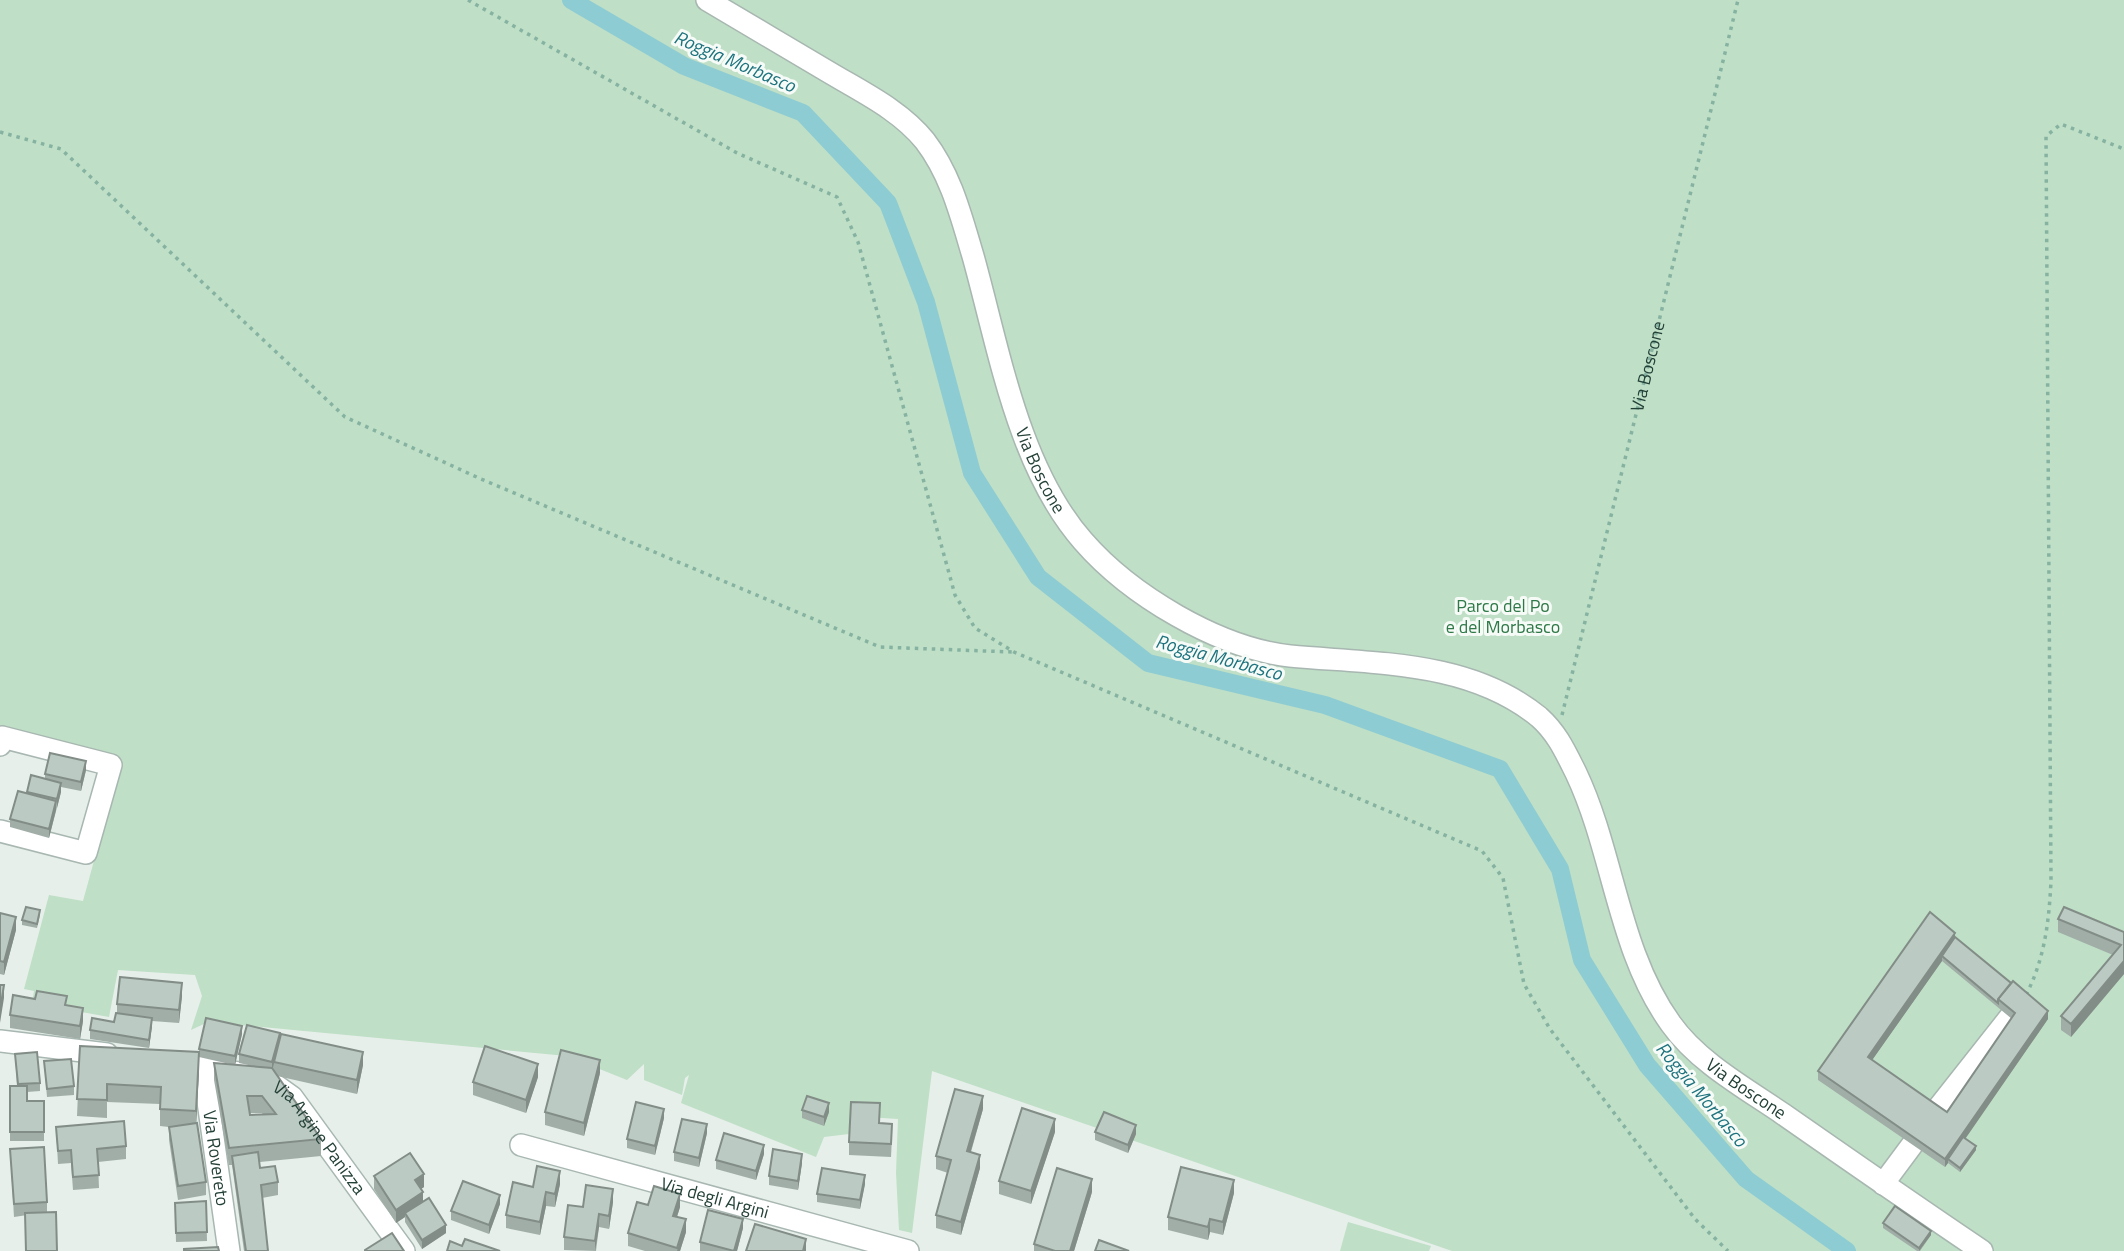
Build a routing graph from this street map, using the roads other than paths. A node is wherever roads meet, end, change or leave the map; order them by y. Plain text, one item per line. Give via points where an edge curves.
1 (707, 0) edge
2 (1, 741) edge
3 (0, 831) edge
4 (2010, 1017) edge
5 (0, 1041) edge
6 (122, 1056) edge
7 (149, 1059) edge
8 (203, 1066) junction
9 (1935, 1112) edge
10 (1912, 1144) edge
11 (522, 1145) dead end
12 (1883, 1184) junction
13 (901, 1250) edge
14 (229, 1251) edge
15 (404, 1251) edge
16 (1982, 1251) edge

1 - 12 street, Via Boscone via 896,113 923,138 948,176 1024,437 1054,504 1121,580 1227,639 1285,655 1397,664 1445,673 1489,688 1535,714 1557,734 1586,794 1640,967 1672,1027 1735,1081
2 - 3 street via 111,765 86,853
4 - 9 street
5 - 6 street
7 - 8 street, Via Argine Panizza
8 - 14 street, Via Rovereto
8 - 15 street, Via Argine Panizza via 264,1077 292,1097
10 - 12 street
11 - 13 street, Via degli Argini
12 - 16 street, Via Boscone

